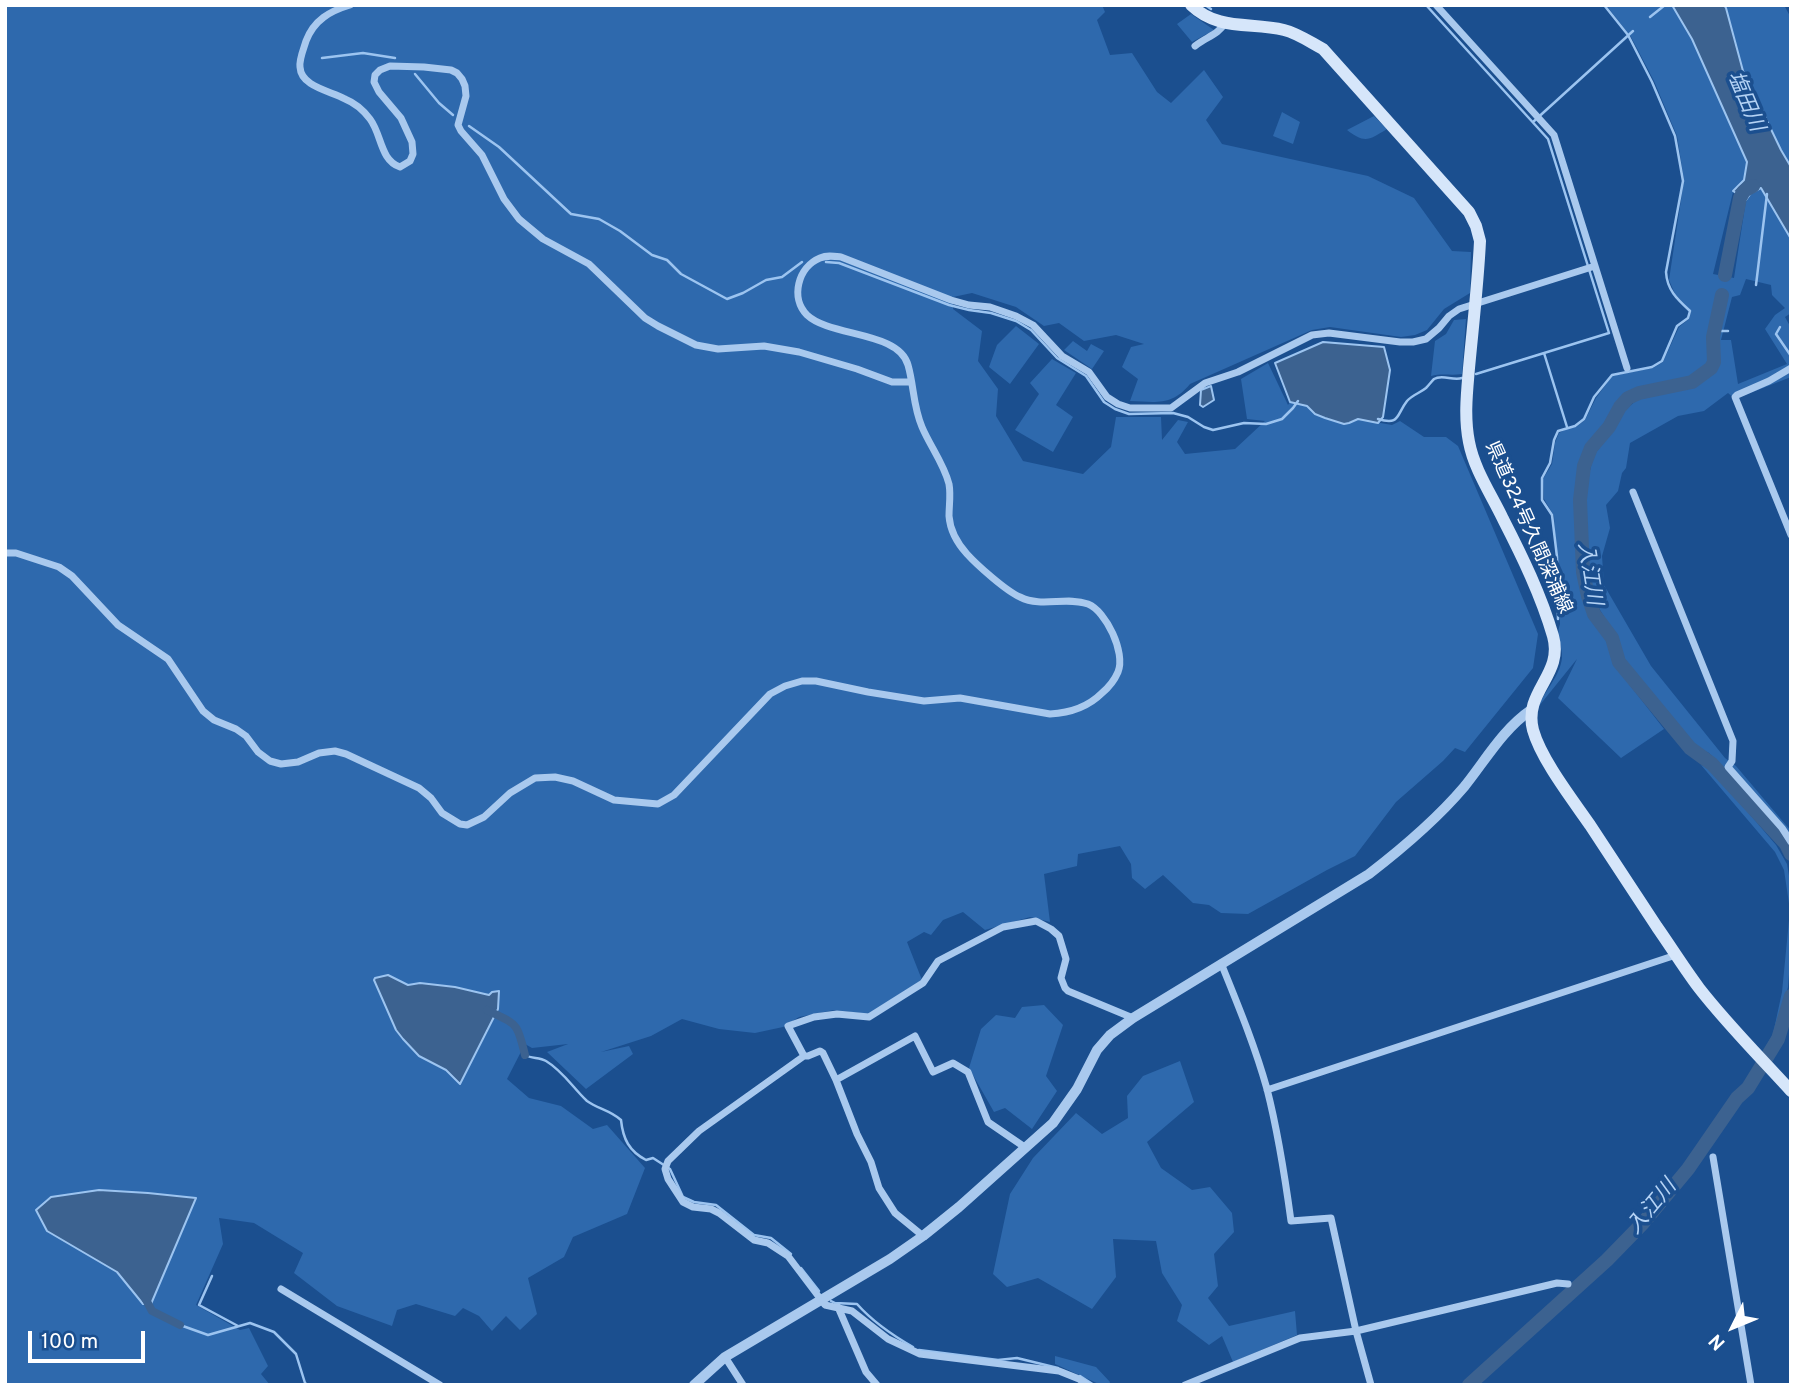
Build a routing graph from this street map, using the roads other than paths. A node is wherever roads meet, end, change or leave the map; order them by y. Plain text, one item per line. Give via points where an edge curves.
1 (350, 5) edge
2 (1191, 5) edge
3 (1436, 5) edge
4 (1225, 23) junction
5 (1195, 46) dead end
6 (1595, 266) junction
7 (1475, 303) junction
8 (1627, 368) dead end
9 (1791, 368) edge
10 (911, 382) junction
11 (1633, 492) dead end
12 (1791, 535) edge
13 (5, 553) edge
14 (1531, 710) junction
15 (1791, 842) edge
16 (1676, 954) junction
17 (1221, 963) junction
18 (1133, 1018) junction
19 (804, 1056) junction
20 (836, 1080) junction
21 (1267, 1090) junction
22 (1791, 1091) edge
23 (1026, 1148) junction
24 (1713, 1157) dead end
25 (923, 1236) junction
26 (1568, 1284) dead end
27 (281, 1289) dead end
28 (820, 1301) junction
29 (838, 1307) junction
30 (1356, 1331) junction
31 (725, 1357) junction
32 (440, 1385) edge
33 (694, 1385) edge
34 (743, 1385) edge
35 (877, 1385) edge
36 (1087, 1385) edge
37 (1185, 1385) edge
38 (1371, 1385) edge
39 (1751, 1385) edge

1 - 10 street via 318,20 307,38 299,64 301,75 357,106 370,119 392,164 400,167 410,161 412,142 401,118 379,92 375,75 390,66 451,70 465,86 458,125 482,155 519,219 543,239 589,264 652,322 696,345 776,348 892,382
2 - 4 main road, 県道324号久間深浦線
3 - 6 street via 1554,135
4 - 5 street
4 - 7 main road, 県道324号久間深浦線 via 1285,30 1322,49 1452,192 1469,212 1480,241
6 - 7 street
6 - 8 street
7 - 10 street via 1449,316 1426,338 1413,342 1312,335 1205,383 1171,408 1130,408 1107,397 1089,372 1062,356 1033,326 1016,316 951,300 841,257 829,255 810,264 797,296 808,316 892,345 908,362
7 - 14 main road, 県道324号久間深浦線 via 1467,392 1469,442 1555,644 1553,665
9 - 12 street via 1735,397
10 - 13 street via 922,428 947,477 949,518 958,542 1022,598 1045,603 1076,601 1102,615 1119,650 1118,672 1095,700 1063,714 960,698 924,701 816,681 785,685 770,694 674,795 658,804 614,800 573,781 535,778 467,825 442,813 419,788 346,754 335,751 298,762 270,761 246,736 203,711 167,659 118,625 72,576 59,567
11 - 15 street via 1733,741 1728,767
14 - 16 main road via 1534,734 1544,755
14 - 17 street via 1513,725 1434,820 1402,849 1370,874
16 - 21 street
16 - 22 main road via 1699,988
17 - 18 street
17 - 21 street
18 - 19 street via 1068,991 1061,978 1066,959 1059,936 1036,921 1003,926 938,961 923,983 869,1017 838,1014 788,1026
18 - 23 street via 1097,1050 1053,1123
19 - 20 street via 823,1053
19 - 28 street via 699,1131 667,1165 668,1179 683,1202 711,1209 754,1240 778,1247
20 - 23 street via 915,1036 933,1072 953,1063 968,1072 988,1122
20 - 25 street via 879,1188 895,1213
21 - 30 street via 1291,1221 1331,1218
23 - 25 street
24 - 39 street
25 - 28 street
26 - 30 street
27 - 32 street
28 - 29 street
28 - 31 street
29 - 35 street via 866,1372
29 - 36 street via 920,1354 1059,1371
30 - 37 street via 1289,1341
30 - 38 street
31 - 33 street
31 - 34 street

